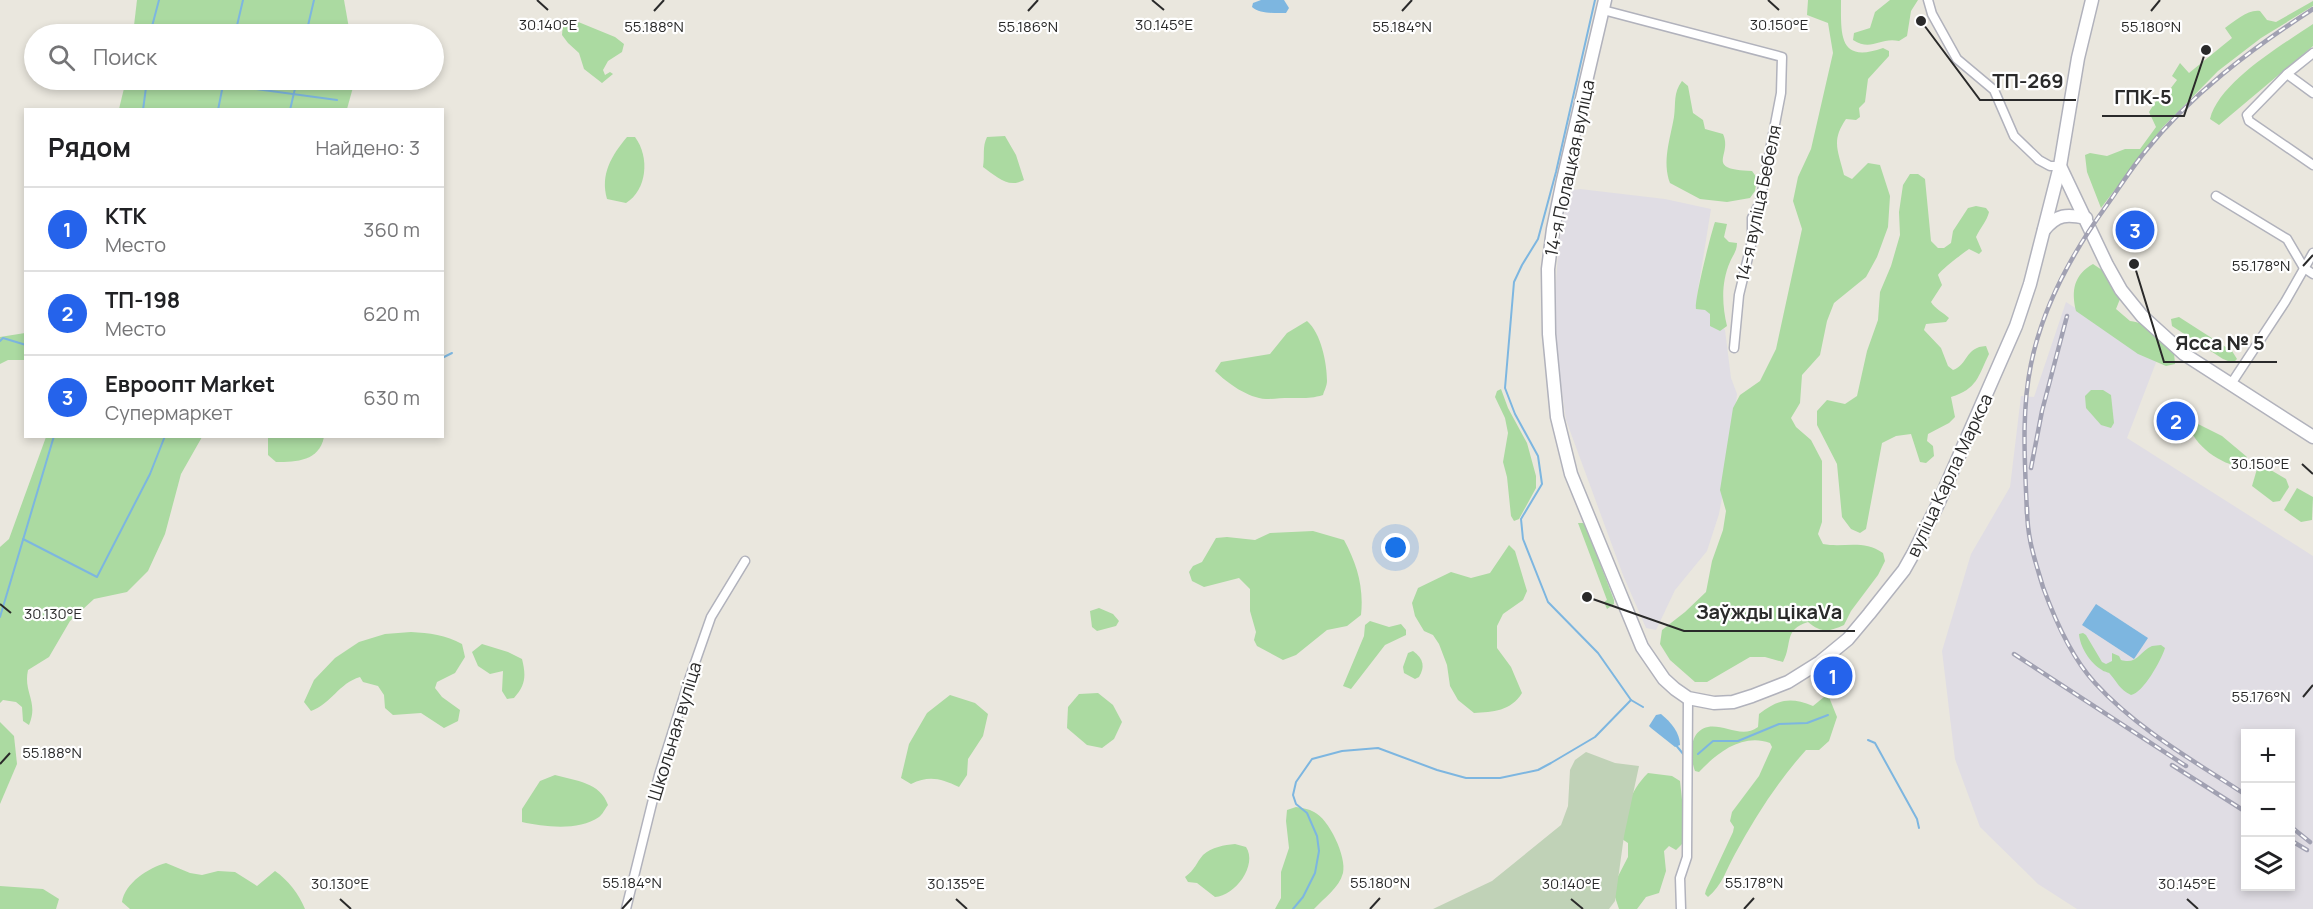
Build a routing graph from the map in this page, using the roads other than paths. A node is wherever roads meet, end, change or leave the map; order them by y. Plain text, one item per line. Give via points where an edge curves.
1 (1928, 0) edge
2 (2092, 0) edge
3 (1604, 5) edge
4 (2313, 53) edge
5 (2287, 74) junction
6 (2313, 93) edge
7 (2313, 165) edge
8 (2060, 166) junction
9 (2216, 196) dead end
10 (2086, 218) junction
11 (2042, 233) junction
12 (2313, 253) edge
13 (2304, 268) junction
14 (2313, 274) edge
15 (1734, 348) dead end
16 (2231, 384) junction
17 (2313, 437) edge
18 (745, 561) dead end
19 (1688, 698) junction
20 (626, 909) edge
21 (1681, 909) edge

1 - 8 street via 1932,15 1957,59 1994,90 2014,136 2039,160
2 - 8 main road, вуліца Карла Маркса
3 - 15 street, 14-я вуліца Бебеля via 1782,57 1780,93 1760,202 1752,218 1752,241 1738,295
3 - 19 main road, 14-я Полацкая вуліца via 1553,229 1548,278 1553,380 1571,474 1636,634 1664,679
4 - 5 street
5 - 6 street
5 - 7 street via 2247,115 2249,121
8 - 10 main road
8 - 11 main road, вуліца Карла Маркса
9 - 13 street via 2287,240
10 - 11 main road via 2062,215
10 - 16 main road via 2116,282 2142,316 2184,354
11 - 19 main road, вуліца Карла Маркса via 2016,326 1938,504 1904,570 1848,639 1788,682 1733,702 1714,704
12 - 13 street
13 - 14 street
13 - 16 street
16 - 17 main road
18 - 20 street, Школьная вуліца via 711,617 690,677 659,775
19 - 21 street via 1687,856 1680,878

